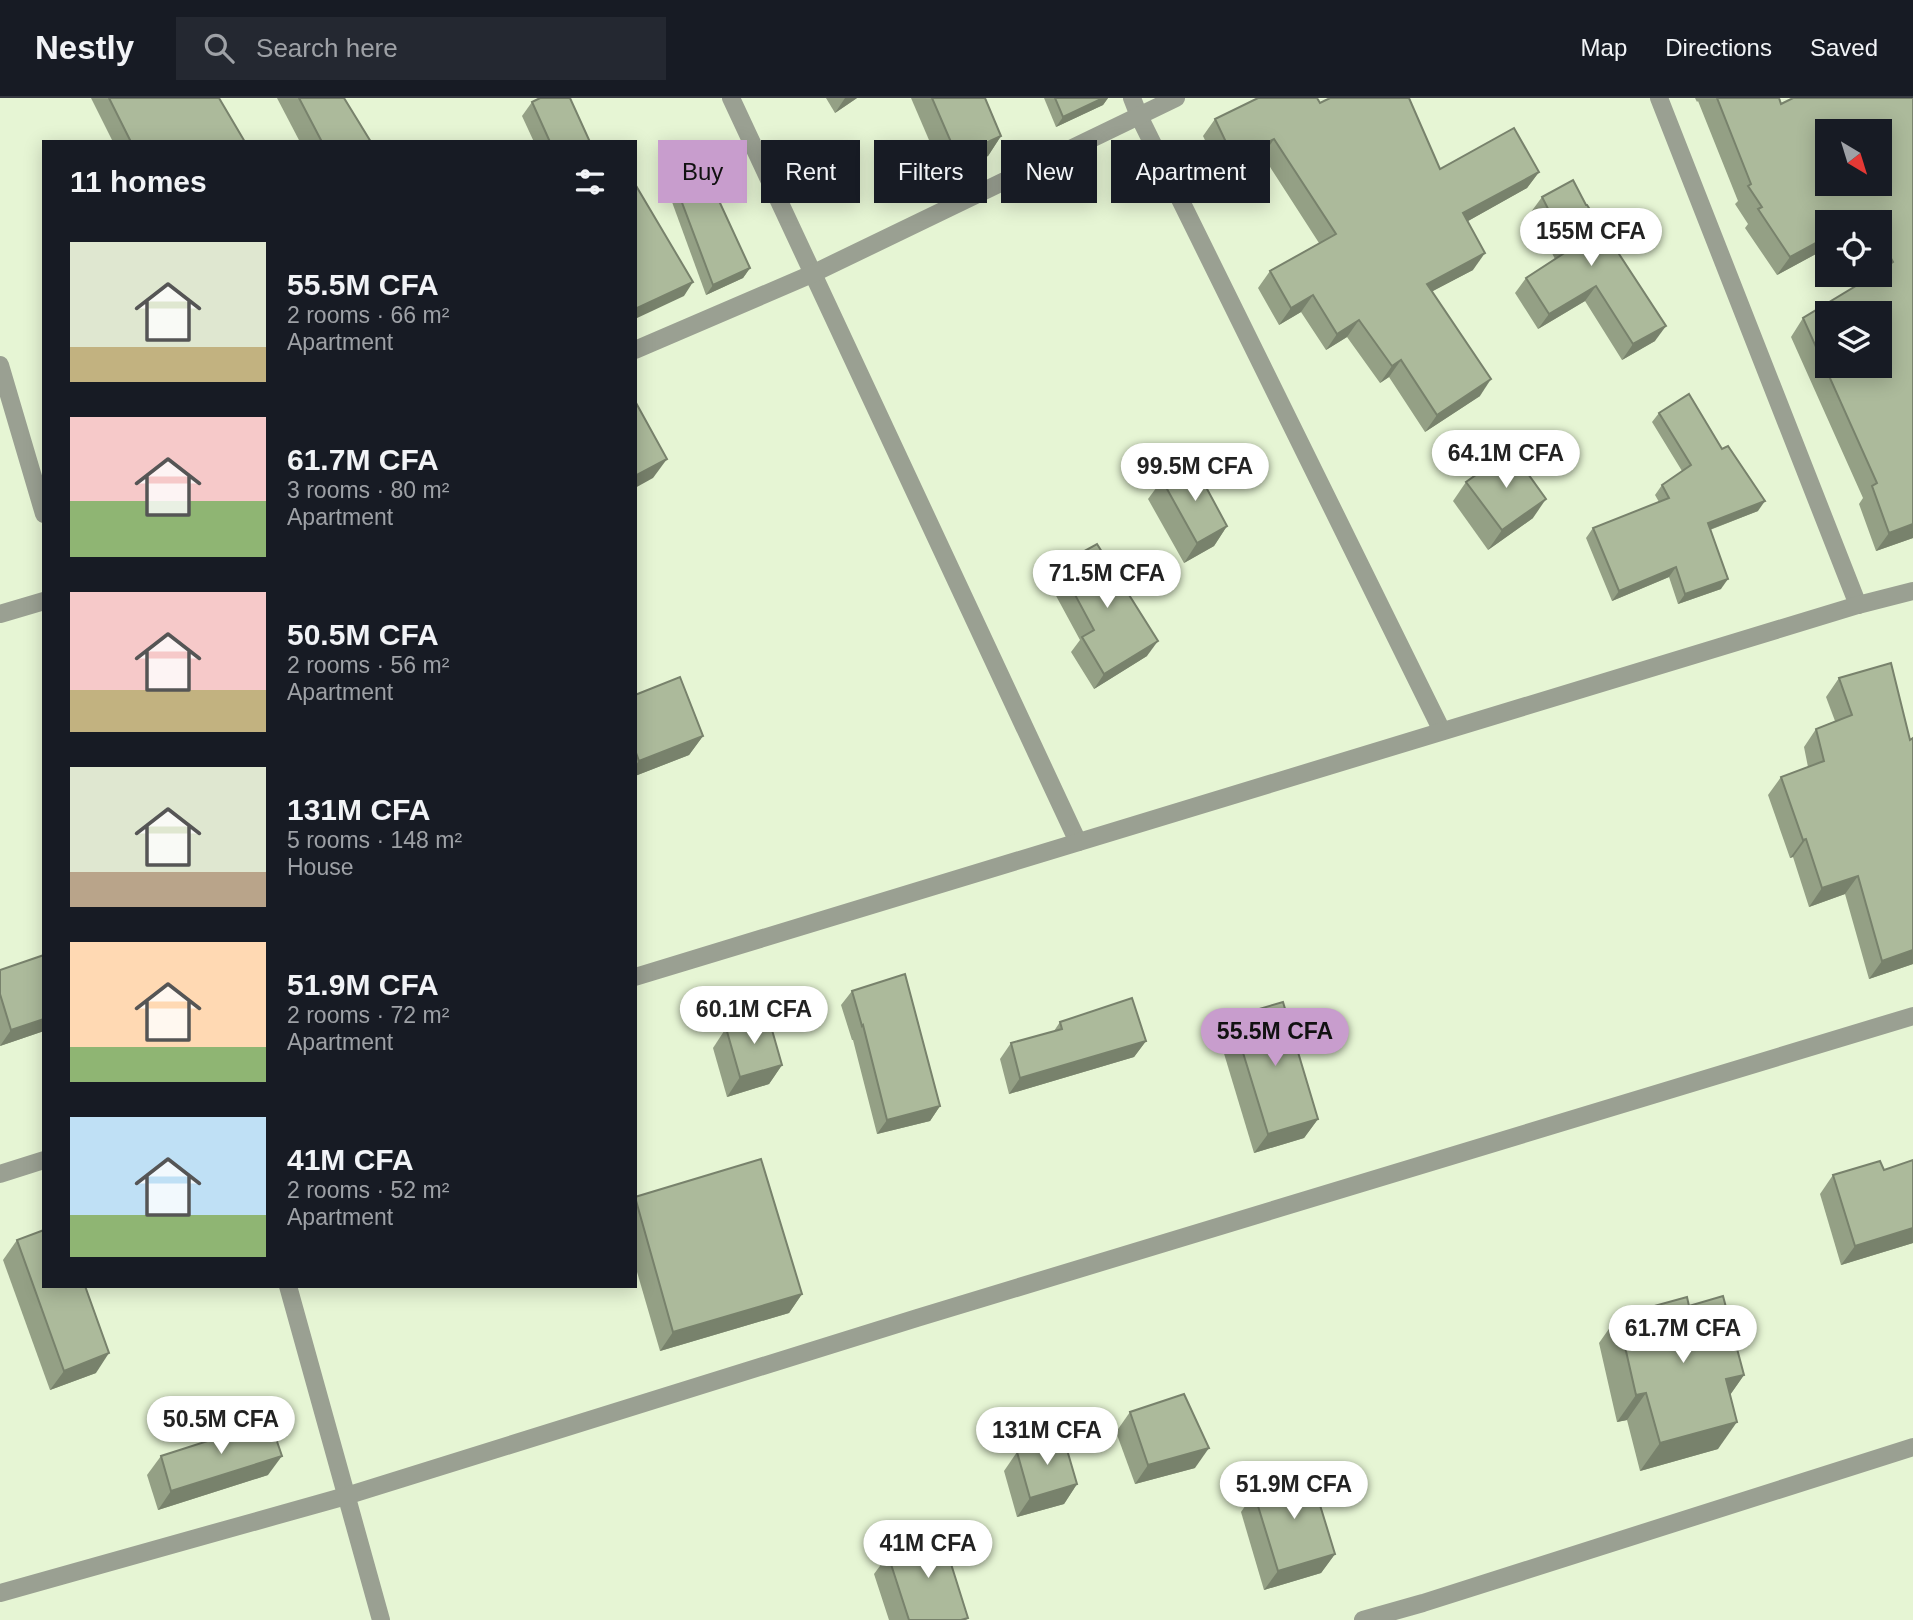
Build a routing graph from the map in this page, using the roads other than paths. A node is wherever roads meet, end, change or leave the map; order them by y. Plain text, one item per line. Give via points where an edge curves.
1 (731, 98) edge
2 (1132, 98) edge
3 (1176, 98) edge
4 (1659, 98) edge
5 (1139, 117) junction
6 (812, 274) junction
7 (637, 349) edge
8 (0, 365) edge
9 (42, 507) edge
10 (1913, 591) edge
11 (42, 602) edge
12 (1858, 605) junction
13 (0, 614) edge
14 (1442, 731) junction
15 (1078, 842) junction
16 (637, 976) edge
17 (1913, 1016) edge
18 (42, 1161) edge
19 (0, 1174) edge
20 (289, 1288) edge
21 (1913, 1447) edge
22 (346, 1496) junction
23 (0, 1593) edge
24 (1425, 1611) edge
25 (381, 1620) edge
26 (1363, 1620) edge

1 - 6 street
2 - 5 street
3 - 5 street
4 - 12 street
5 - 6 street
5 - 14 street
6 - 7 street
6 - 15 street
8 - 9 street
10 - 12 street
11 - 13 street
12 - 14 street
14 - 15 street
15 - 16 street
17 - 22 street
18 - 19 street
20 - 22 street
21 - 24 street
22 - 23 street
22 - 25 street
24 - 26 street

